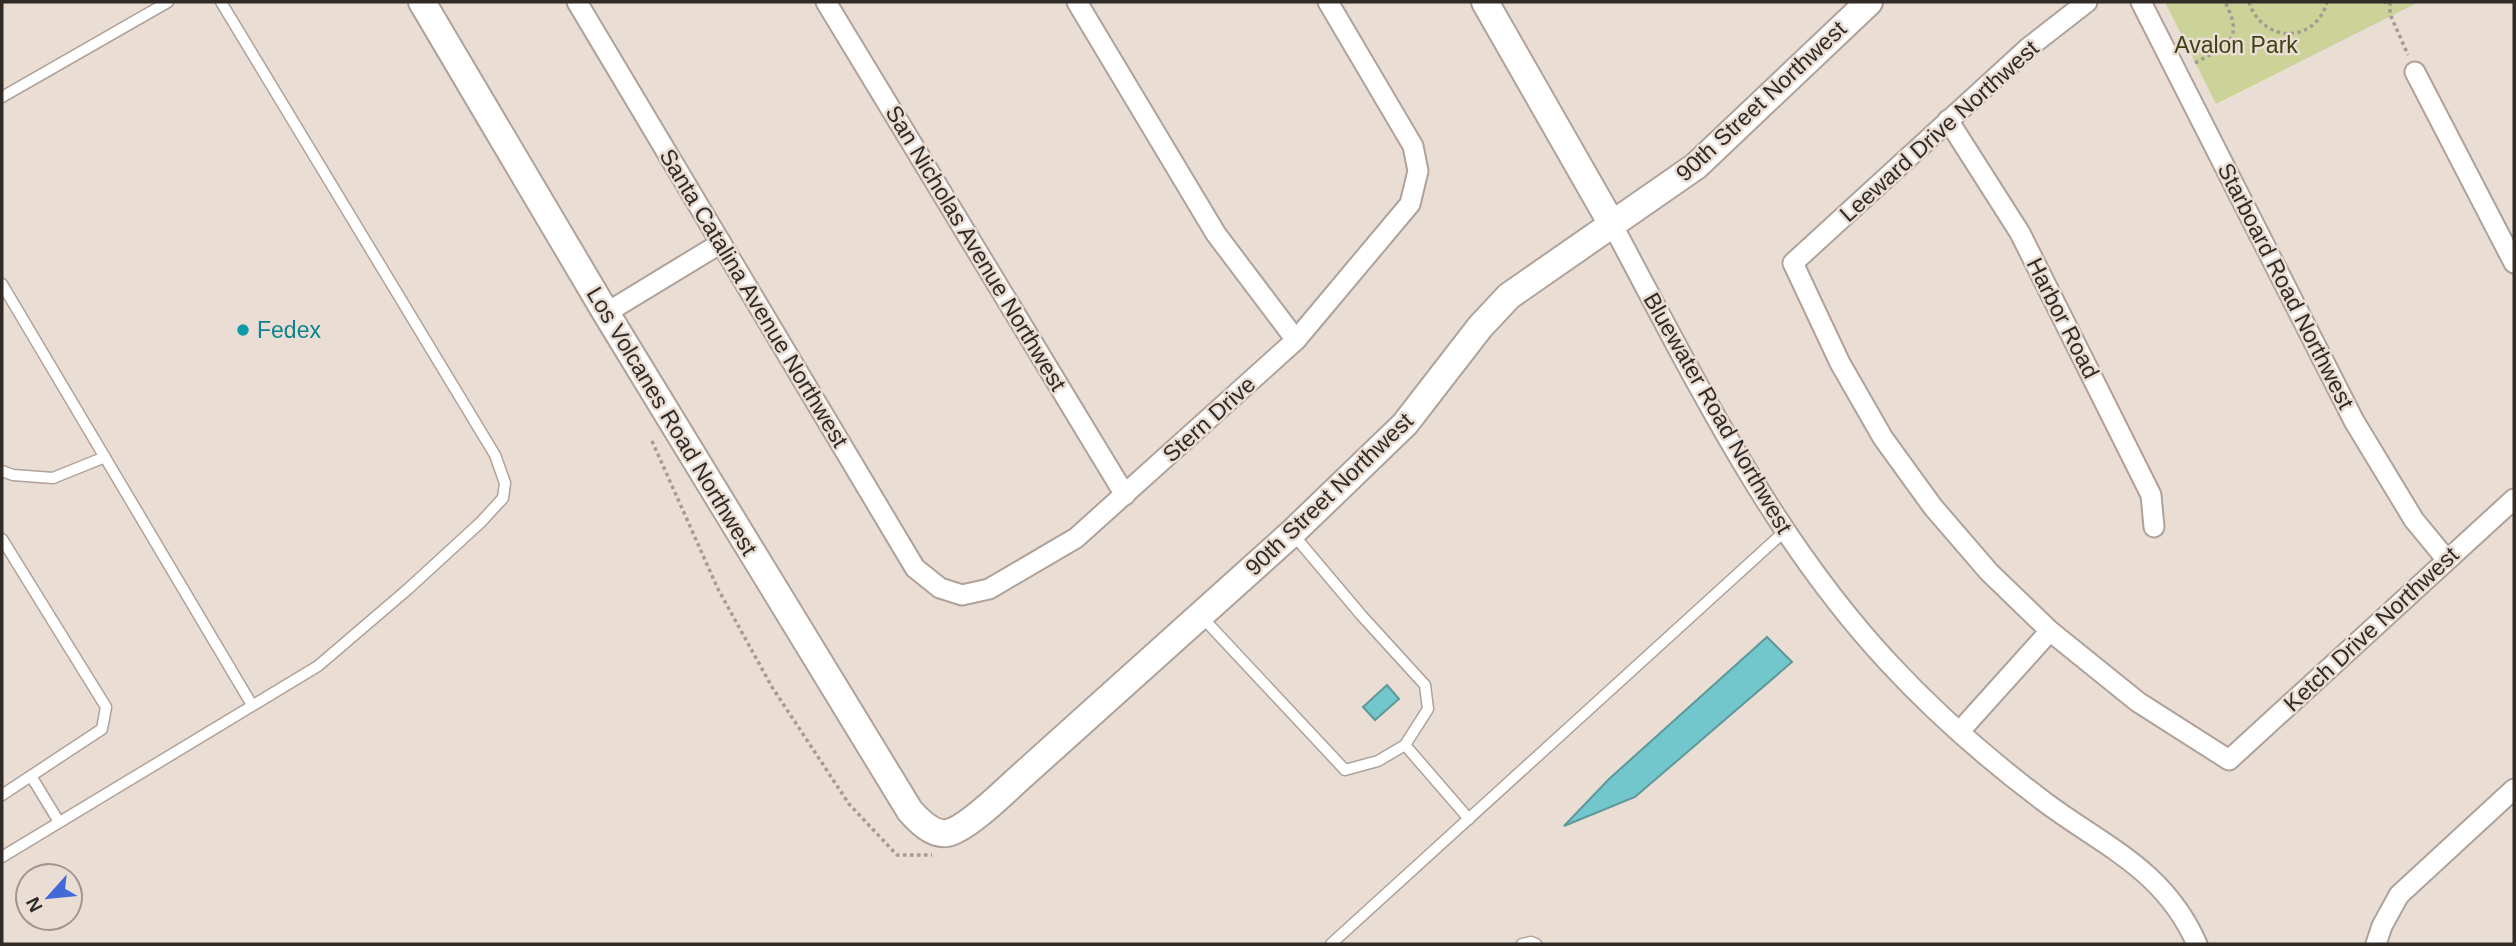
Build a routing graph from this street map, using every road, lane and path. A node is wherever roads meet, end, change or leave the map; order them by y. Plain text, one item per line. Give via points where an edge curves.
1 (168, 2) edge
2 (221, 2) edge
3 (422, 2) edge
4 (577, 2) edge
5 (826, 2) edge
6 (1077, 2) edge
7 (1328, 2) edge
8 (1485, 2) edge
9 (1869, 2) edge
10 (2087, 2) edge
11 (2141, 2) edge
12 (2249, 2) edge
13 (2327, 2) edge
14 (2383, 2) edge
15 (2390, 2) edge
16 (2227, 3) edge
17 (2195, 63) dead end
18 (2415, 72) joint
19 (2, 97) edge
20 (1948, 120) junction
21 (1613, 226) junction
22 (721, 243) junction
23 (2514, 262) edge
24 (2, 284) edge
25 (606, 313) junction
26 (1296, 340) junction
27 (652, 441) dead end
28 (105, 457) junction
29 (2, 471) edge
30 (1125, 495) junction
31 (2514, 499) edge
32 (2154, 527) dead end
33 (1785, 531) junction
34 (1292, 533) junction
35 (2, 539) edge
36 (2447, 560) junction
37 (940, 588) joint
38 (1200, 615) junction
39 (2050, 631) junction
40 (252, 705) junction
41 (1960, 731) junction
42 (1405, 744) junction
43 (31, 776) junction
44 (2514, 789) edge
45 (2, 795) edge
46 (1469, 819) junction
47 (59, 822) junction
48 (937, 843) junction
49 (2, 857) edge
50 (1331, 944) edge
51 (1522, 944) edge
52 (1536, 944) edge
53 (2197, 944) edge
54 (2376, 944) edge

1 - 19 lane
2 - 40 lane via 495,455 505,483 503,498 408,589 318,666
3 - 25 street, Los Volcanes Road Northwest
4 - 22 street, Santa Catalina Avenue Northwest
5 - 30 street, San Nicholas Avenue Northwest
6 - 26 street via 1216,234
7 - 26 street, Stern Drive via 1413,146 1418,171 1410,204
8 - 21 street, Bluewater Road Northwest
9 - 21 street, 90th Street Northwest via 1696,166
10 - 20 street, Leeward Drive Northwest
11 - 36 street, Starboard Road Northwest via 2354,421 2414,520
12 - 13 path via 2259,22 2282,34 2307,29 2318,21
14 - 15 path
15 - 18 path via 2390,14
16 - 17 path via 2235,32 2231,41
18 - 23 street
20 - 32 street, Harbor Road via 2020,233 2151,495
20 - 39 street, Leeward Drive Northwest via 1793,263 1840,363 1883,438 1973,554
21 - 33 street, Bluewater Road Northwest via 1717,418
21 - 34 street, 90th Street Northwest via 1509,296 1405,424
22 - 25 street
22 - 37 street, Santa Catalina Avenue Northwest via 915,568
24 - 28 lane
25 - 48 street, Los Volcanes Road Northwest via 910,811
26 - 30 street, Stern Drive
27 - 48 path via 718,589 772,687 849,804 897,855
28 - 29 lane via 53,478
28 - 40 lane
30 - 37 street, Stern Drive via 1076,538 989,589 961,595
31 - 36 street, Ketch Drive Northwest
33 - 41 street, Bluewater Road Northwest via 1853,623
33 - 46 lane
34 - 38 street, 90th Street Northwest
34 - 42 lane via 1426,685 1428,709
35 - 43 lane via 106,707 102,729
36 - 39 street, Ketch Drive Northwest via 2228,760 2138,702
38 - 42 lane via 1345,770 1378,761
38 - 48 street, 90th Street Northwest via 969,822
39 - 41 street
40 - 47 lane
41 - 53 street, Bluewater Road Northwest via 2046,802 2146,872 2176,905
42 - 46 lane
43 - 45 lane
43 - 47 lane
44 - 54 street via 2399,895
46 - 50 lane
47 - 49 lane
51 - 52 lane

